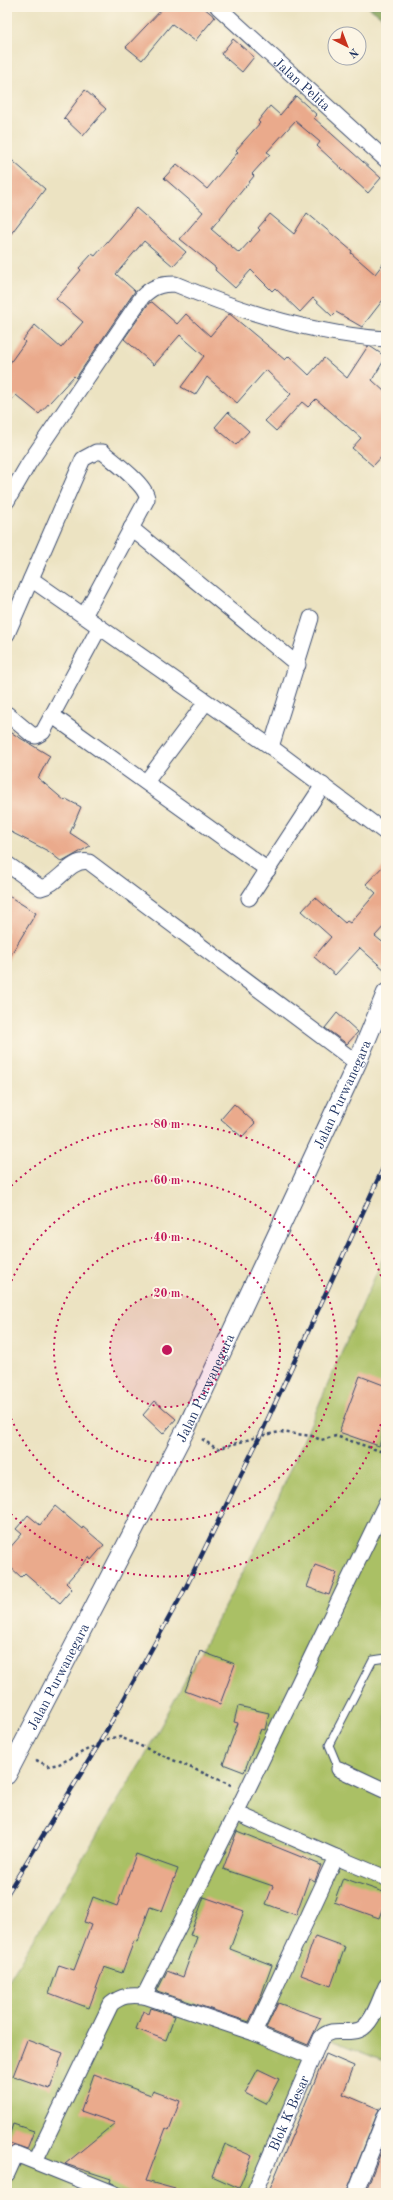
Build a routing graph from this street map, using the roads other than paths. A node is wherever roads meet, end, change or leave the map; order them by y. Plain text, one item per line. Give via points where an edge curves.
1 (218, 7) edge
2 (386, 160) edge
3 (386, 339) edge
4 (7, 501) edge
5 (131, 528) junction
6 (31, 579) junction
7 (84, 616) junction
8 (311, 618) dead end
9 (99, 628) junction
10 (7, 634) edge
11 (298, 665) junction
12 (206, 702) junction
13 (7, 714) edge
14 (53, 716) junction
15 (272, 747) junction
16 (146, 782) junction
17 (323, 785) junction
18 (386, 833) edge
19 (7, 864) edge
20 (268, 870) junction
21 (249, 898) dead end
22 (386, 993) edge
23 (357, 1063) junction
24 (386, 1503) edge
25 (386, 1658) edge
26 (339, 1769) joint
27 (7, 1775) edge
28 (386, 1791) edge
29 (236, 1813) junction
30 (336, 1857) junction
31 (386, 1878) edge
32 (386, 1986) edge
33 (144, 1996) junction
34 (254, 2033) junction
35 (313, 2057) junction
36 (386, 2114) edge
37 (11, 2152) edge
38 (35, 2161) junction
39 (7, 2174) edge
40 (113, 2193) edge
41 (254, 2193) edge
42 (355, 2193) edge

1 - 2 street, Jalan Pelita
3 - 4 street via 286,322 247,311 175,284 163,284 152,288 142,297 29,463
5 - 6 street via 147,499 145,490 103,452 88,455 83,459
5 - 7 street
5 - 11 street
6 - 7 street
6 - 10 street
7 - 9 street
8 - 11 street
9 - 12 street
9 - 14 street
11 - 15 street
12 - 15 street
12 - 16 street
13 - 14 street via 36,736 43,732
14 - 16 street
15 - 17 street
16 - 20 street
17 - 18 street
17 - 20 street
19 - 23 street via 41,888 56,881 75,863 83,860 89,862
20 - 21 street
22 - 23 street, Jalan Purwanegara
23 - 27 street, Jalan Purwanegara via 186,1429
24 - 29 street
25 - 26 lane via 372,1660 329,1745
26 - 28 street
29 - 30 street
29 - 33 street
30 - 31 street
30 - 34 street
32 - 35 street, Blok K Besar via 368,2024 359,2030 330,2031
33 - 34 street
33 - 38 street via 119,1997 111,2004
34 - 35 street
35 - 41 street, Blok K Besar
36 - 42 street
37 - 38 street
37 - 39 street
38 - 40 street

